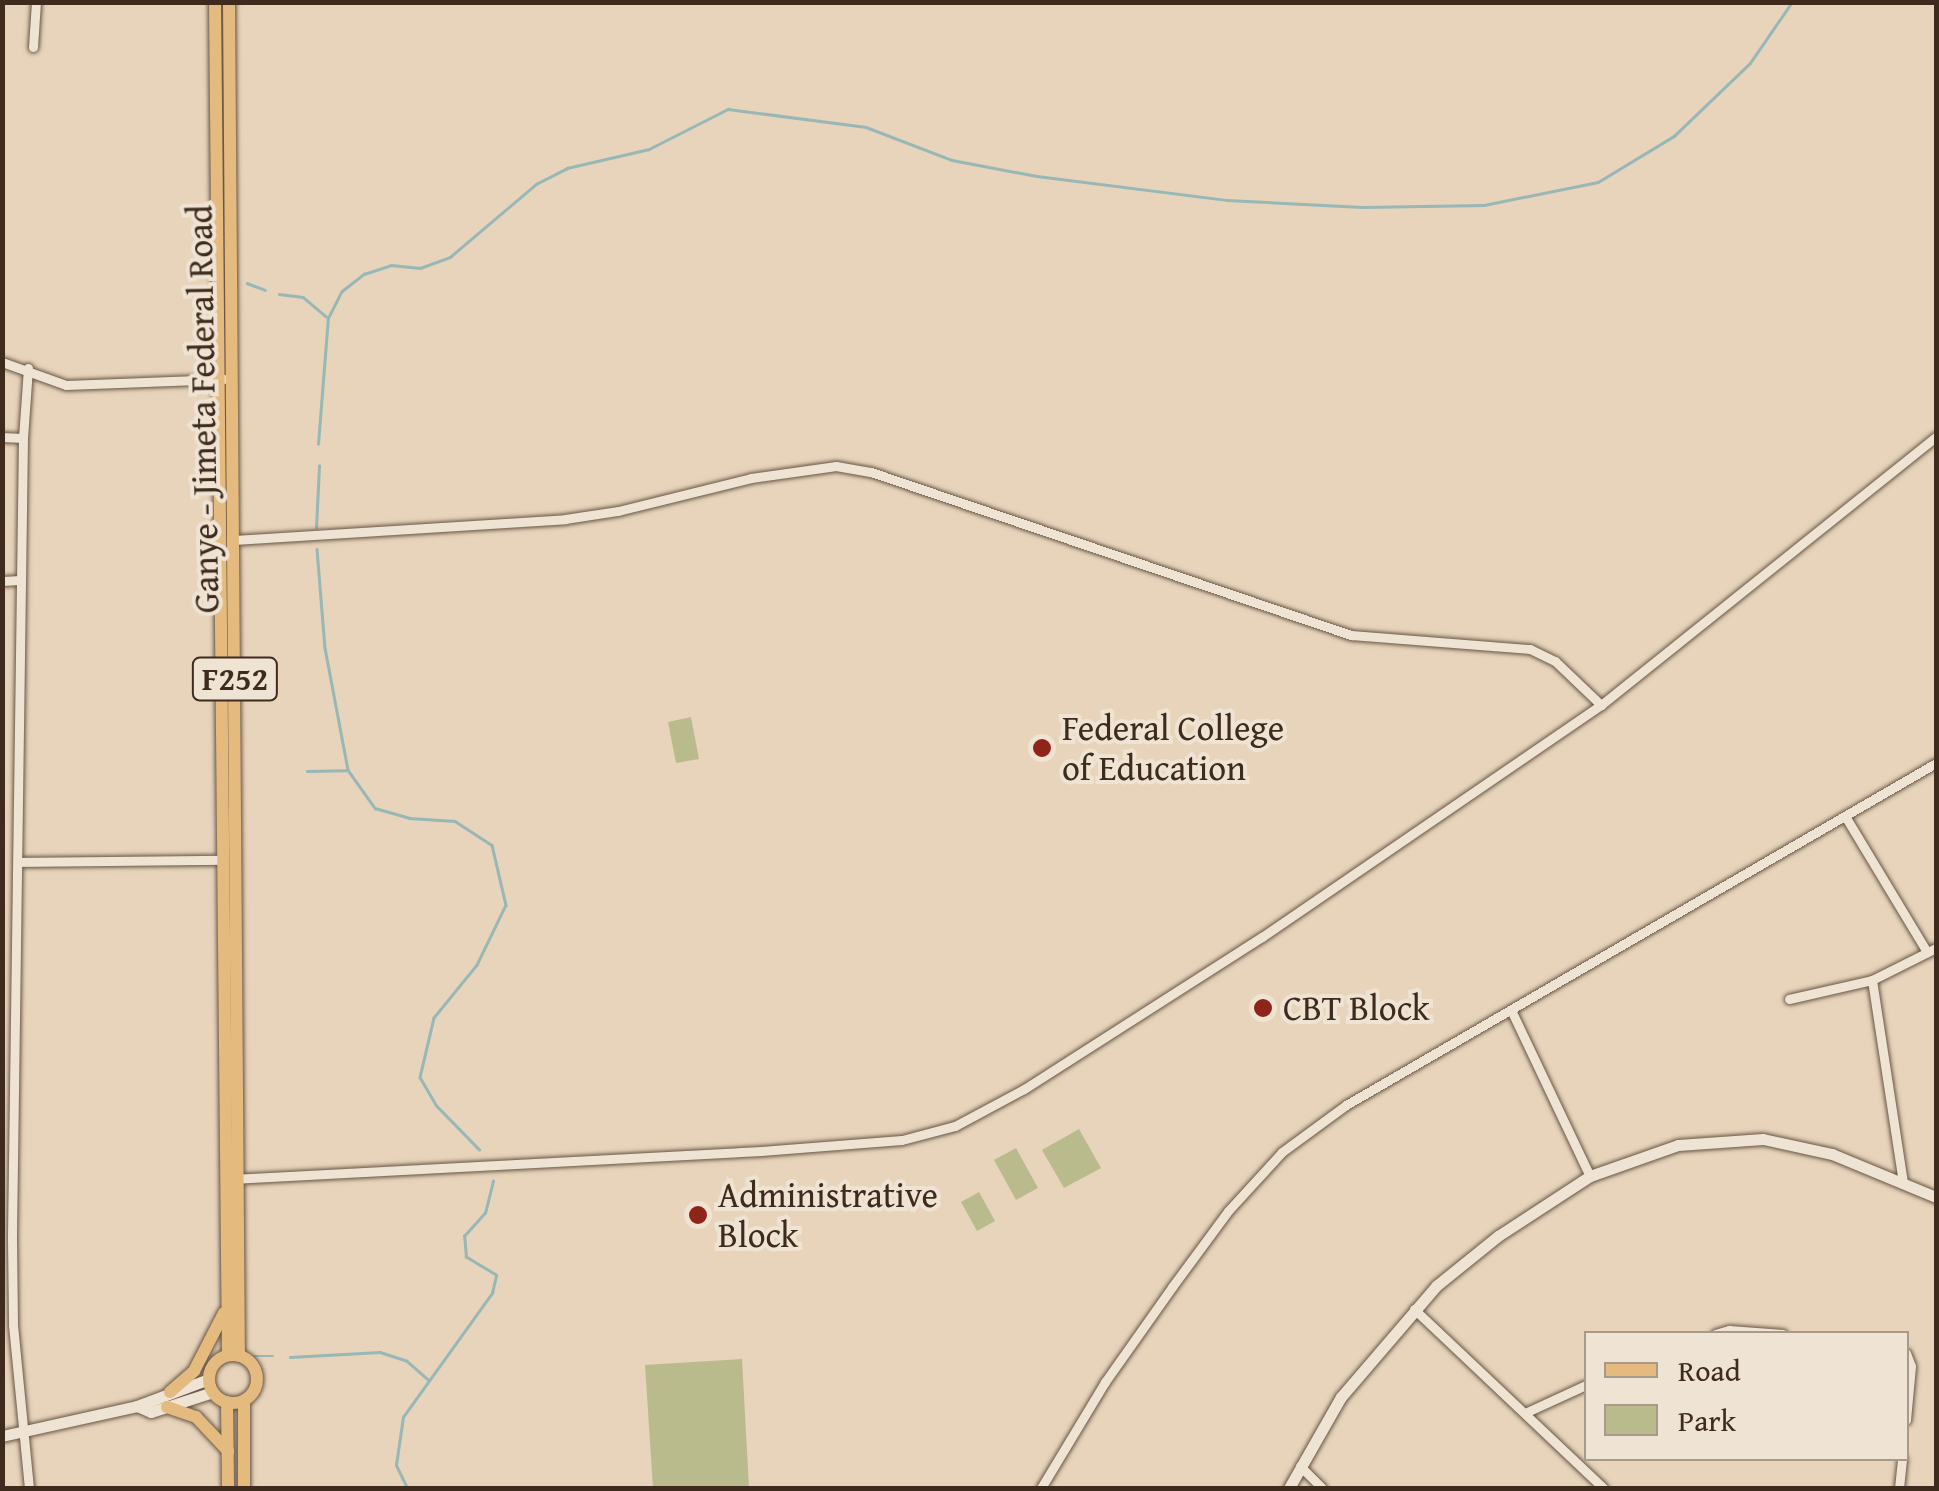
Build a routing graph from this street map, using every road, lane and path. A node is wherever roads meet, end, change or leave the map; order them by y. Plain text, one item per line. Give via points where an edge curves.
1 (36, 2) edge
2 (215, 2) edge
3 (229, 2) edge
4 (33, 47) dead end
5 (2, 362) edge
6 (28, 368) junction
7 (226, 379) junction
8 (1936, 437) edge
9 (2, 438) edge
10 (22, 438) junction
11 (234, 540) junction
12 (20, 580) junction
13 (2, 581) edge
14 (1601, 705) junction
15 (1936, 763) edge
16 (1845, 816) junction
17 (223, 860) junction
18 (18, 862) junction
19 (1932, 950) edge
20 (1872, 980) junction
21 (1789, 999) dead end
22 (1511, 1010) junction
23 (8, 1110) edge
24 (1590, 1176) junction
25 (232, 1179) junction
26 (1903, 1182) junction
27 (1936, 1198) edge
28 (227, 1306) junction
29 (1414, 1309) junction
30 (234, 1355) junction
31 (1909, 1361) edge
32 (211, 1386) junction
33 (1584, 1386) edge
34 (1909, 1388) edge
35 (170, 1392) junction
36 (244, 1400) junction
37 (227, 1402) junction
38 (137, 1406) junction
39 (167, 1407) junction
40 (1527, 1412) junction
41 (26, 1429) junction
42 (2, 1436) edge
43 (228, 1451) junction
44 (1902, 1461) edge
45 (1300, 1466) junction
46 (29, 1488) edge
47 (228, 1488) edge
48 (244, 1488) edge
49 (1041, 1488) edge
50 (1289, 1488) edge
51 (1322, 1488) edge
52 (1603, 1488) edge
53 (1899, 1488) edge

1 - 4 street
2 - 7 main road, Ganye - Jimeta Federal Road / F252
3 - 7 main road, Ganye - Jimeta Federal Road / F252
5 - 6 street
6 - 7 street via 66,386
6 - 10 street
7 - 11 main road, Ganye - Jimeta Federal Road / F252
7 - 17 main road, Ganye - Jimeta Federal Road / F252
8 - 14 street
9 - 10 street
10 - 12 street
11 - 14 street via 566,519 836,466 871,472 1351,635 1530,649 1556,661
11 - 25 main road, Ganye - Jimeta Federal Road / F252
12 - 13 street
12 - 18 street
14 - 25 street via 1262,937 955,1126 902,1140 761,1151
15 - 16 street
16 - 19 street
16 - 22 street
17 - 18 street
17 - 25 main road, Ganye - Jimeta Federal Road / F252
18 - 23 street
19 - 20 street
20 - 21 street
20 - 26 street
22 - 24 street
22 - 49 street via 1346,1105 1282,1152 1228,1210 1172,1287
23 - 41 street via 13,1325
24 - 26 main road via 1678,1145 1749,1139 1832,1154
24 - 29 main road via 1498,1236
25 - 28 main road, Ganye - Jimeta Federal Road / F252
25 - 30 main road, Ganye - Jimeta Federal Road / F252
26 - 27 main road
28 - 30 main road, Ganye - Jimeta Federal Road / F252
28 - 35 main road via 194,1371
29 - 40 street
29 - 45 main road via 1341,1397
30 - 32 main road via 214,1365
30 - 36 main road via 250,1361 258,1376
31 - 34 street
32 - 35 main road
32 - 37 main road
32 - 39 main road
33 - 40 street
35 - 38 main road
36 - 37 main road
36 - 48 main road
37 - 43 main road
38 - 39 main road via 151,1412
38 - 41 main road
39 - 43 main road via 196,1417
40 - 52 street
41 - 42 main road
41 - 46 street
43 - 47 main road
44 - 53 street
45 - 50 main road
45 - 51 street

